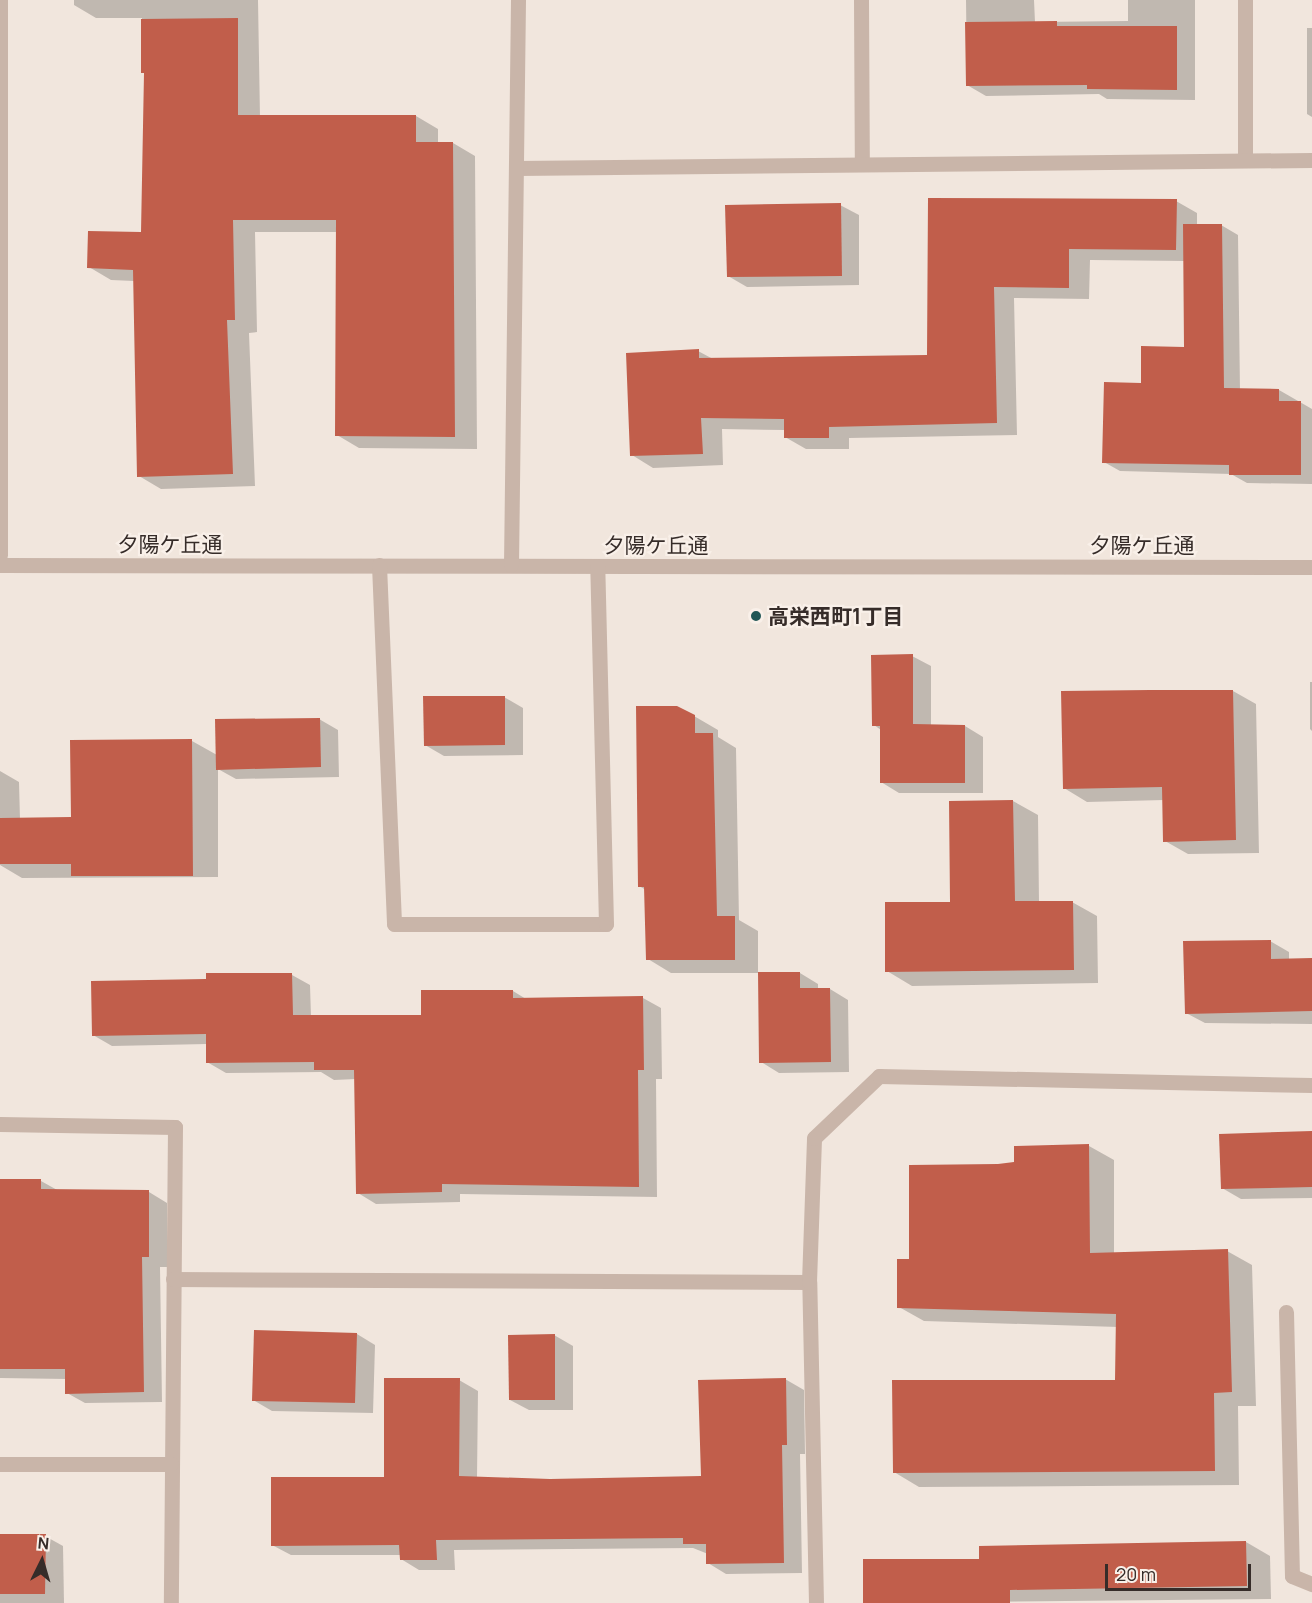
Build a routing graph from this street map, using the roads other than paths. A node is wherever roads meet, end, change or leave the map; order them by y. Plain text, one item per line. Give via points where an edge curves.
1 (0, 0) edge
2 (518, 0) edge
3 (861, 0) edge
4 (1245, 0) edge
5 (1245, 160) junction
6 (1312, 160) edge
7 (862, 164) junction
8 (517, 168) junction
9 (2, 315) edge
10 (0, 555) edge
11 (0, 565) edge
12 (379, 565) junction
13 (511, 565) junction
14 (597, 566) junction
15 (1312, 567) edge
16 (1312, 1084) edge
17 (0, 1124) edge
18 (173, 1279) junction
19 (809, 1281) junction
20 (1286, 1312) dead end
21 (0, 1464) edge
22 (171, 1464) junction
23 (1312, 1584) edge
24 (171, 1603) edge
25 (816, 1603) edge

1 - 9 street
2 - 8 street
3 - 7 street
4 - 5 street
5 - 6 street
5 - 7 street
7 - 8 street
8 - 13 street
9 - 10 street
11 - 12 street, 夕陽ケ丘通
12 - 13 street, 夕陽ケ丘通
12 - 14 street via 394,924 606,924
13 - 14 street, 夕陽ケ丘通
14 - 15 street, 夕陽ケ丘通
16 - 19 street via 879,1076 814,1138
17 - 18 street via 175,1127
18 - 19 street
18 - 22 street
19 - 25 street
20 - 23 street via 1292,1576
21 - 22 street
22 - 24 street

